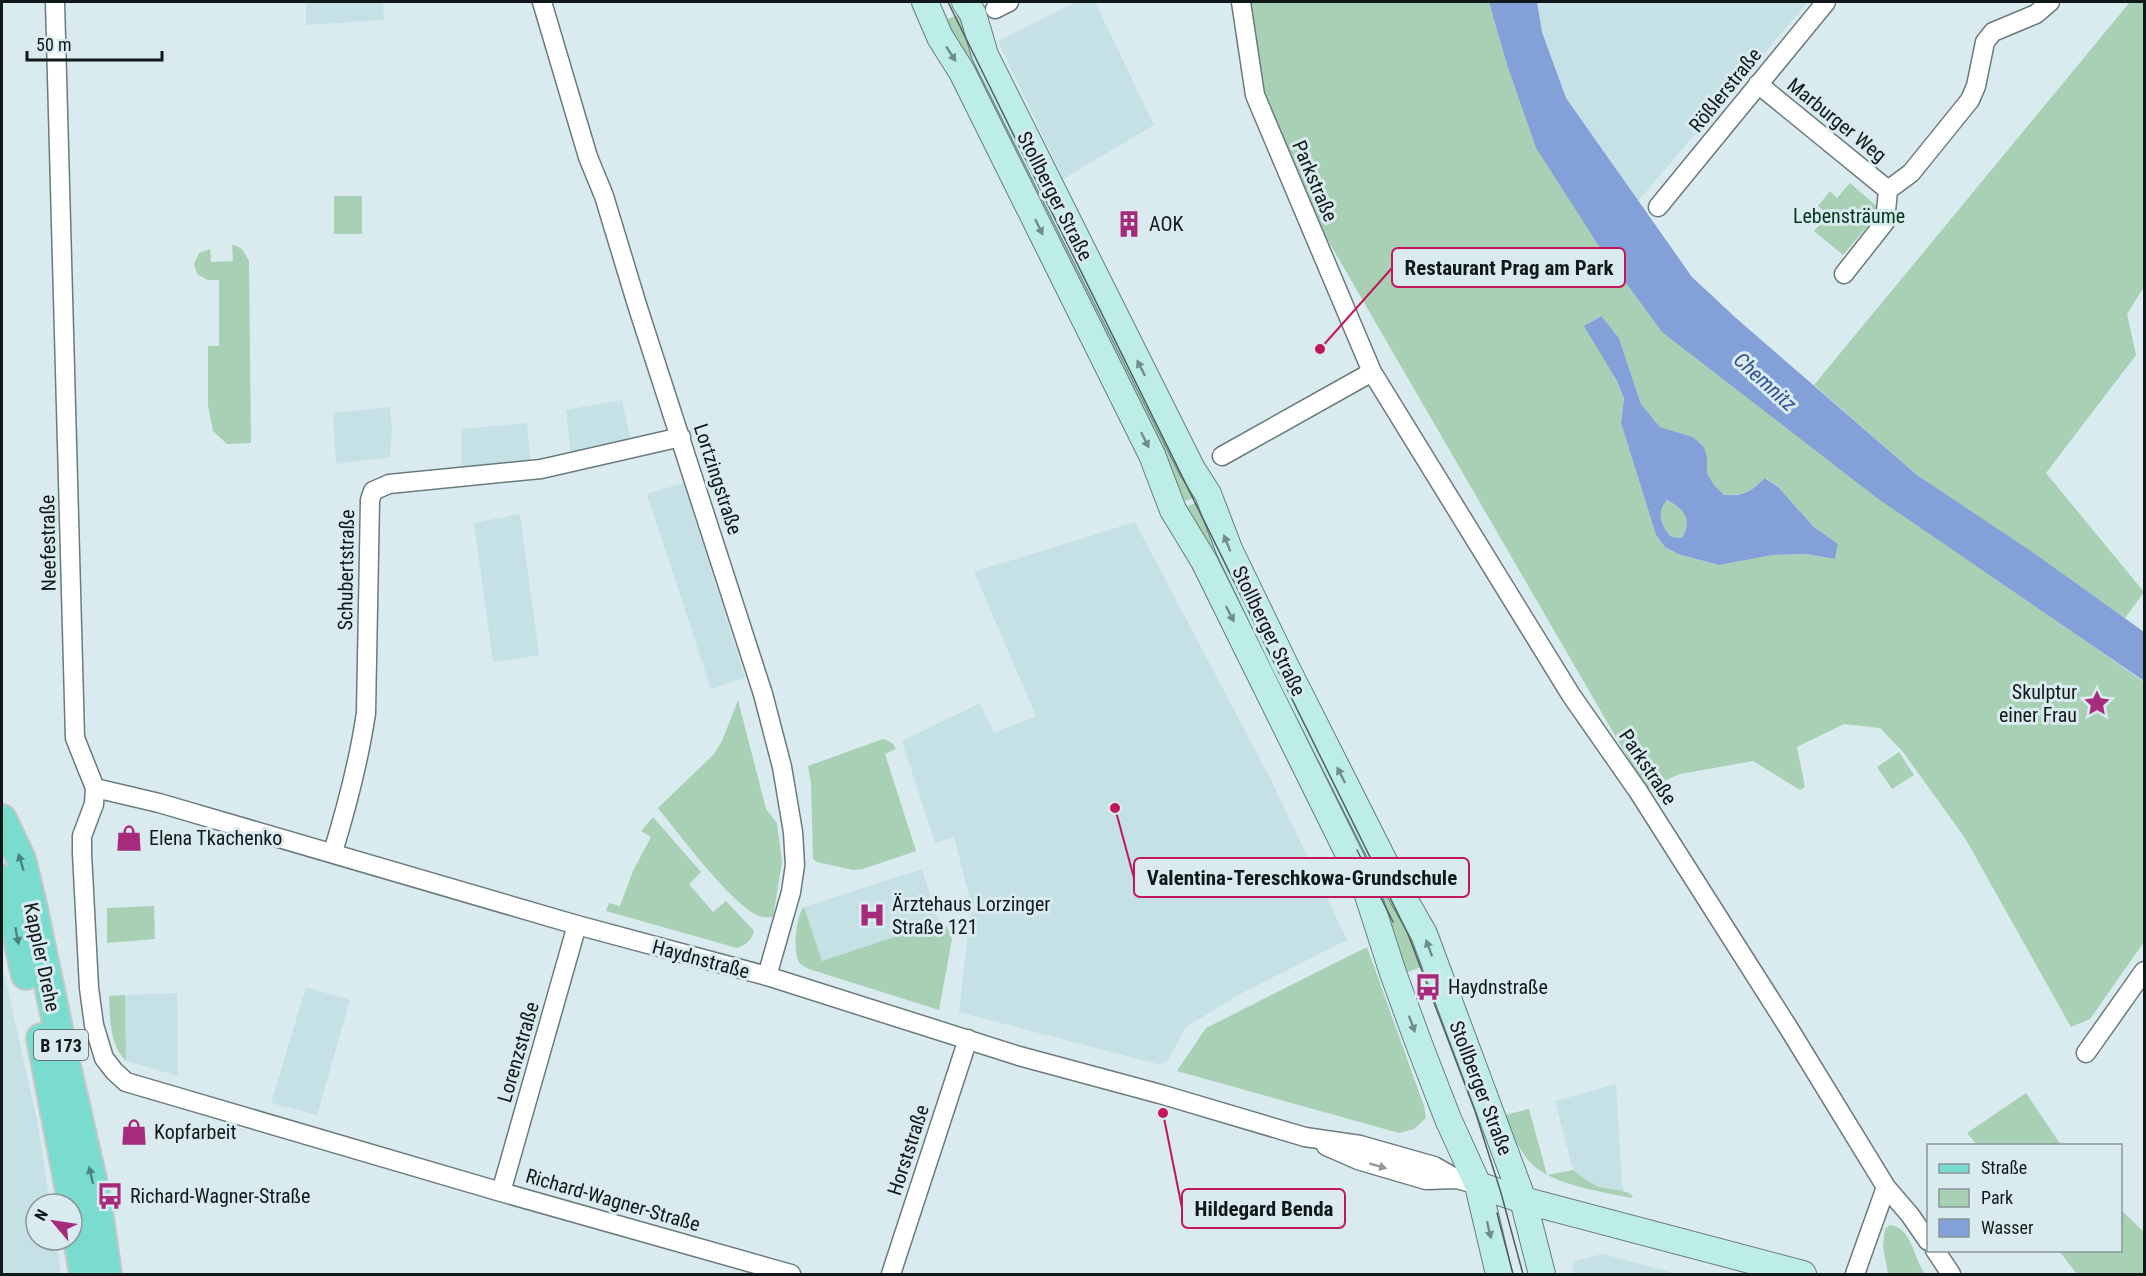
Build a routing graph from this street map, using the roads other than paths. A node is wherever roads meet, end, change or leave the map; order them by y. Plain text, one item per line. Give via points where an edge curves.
1 (55, 2) edge
2 (542, 2) edge
3 (925, 2) edge
4 (965, 2) edge
5 (1241, 2) edge
6 (1826, 2) edge
7 (2050, 2) edge
8 (1758, 84) junction
9 (1888, 190) junction
10 (1658, 207) dead end
11 (1844, 274) dead end
12 (1372, 372) junction
13 (681, 437) junction
14 (1222, 456) dead end
15 (95, 788) junction
16 (2, 819) edge
17 (333, 852) junction
18 (2, 879) edge
19 (577, 925) junction
20 (2145, 971) edge
21 (767, 976) junction
22 (968, 1039) junction
23 (2086, 1053) dead end
24 (1467, 1182) junction
25 (1886, 1187) junction
26 (501, 1192) junction
27 (1523, 1200) junction
28 (1927, 1238) edge
29 (1936, 1252) edge
30 (84, 1275) edge
31 (107, 1275) edge
32 (791, 1275) edge
33 (891, 1275) edge
34 (1499, 1275) edge
35 (1542, 1275) edge
36 (1803, 1275) edge
37 (1855, 1275) edge
38 (1951, 1275) edge

1 - 15 street, Neefestraße via 75,738
2 - 13 street, Lortzingstraße via 588,157
3 -> 24 main road, Stollberger Straße via 1152,455 1173,510 1204,561 1366,889
27 -> 4 main road, Stollberger Straße via 1424,934 1228,549 1208,494 985,55 973,14
5 - 12 street, Parkstraße via 1255,95
6 - 8 street, Rößlerstraße
7 - 9 street, Marburger Weg via 2037,14 1993,32 1985,42 1970,100 1911,173
8 - 9 street, Marburger Weg
8 - 10 street, Rößlerstraße
9 - 11 street, Marburger Weg via 1885,222
12 - 14 street
12 - 25 street, Parkstraße via 1571,695 1661,828
13 - 17 street, Schubertstraße via 541,469 389,484 374,491 370,500 366,713 348,803
13 - 21 street, Lortzingstraße via 763,694 782,767 793,832 795,865 791,892
15 - 17 street, Haydnstraße via 159,802
15 - 26 street, Richard-Wagner-Straße via 94,804 82,836 89,988 94,1025 104,1058 114,1071 126,1082
31 -> 16 main road, Kappler Drehe / B 173 via 96,1197 32,904 21,859
17 - 19 street, Haydnstraße
18 -> 30 main road, Kappler Drehe / B 173 via 38,1022
19 - 21 street, Haydnstraße
19 - 26 street, Lorenzstraße
20 - 23 street
21 - 22 street, Haydnstraße
22 - 24 street, Haydnstraße via 1305,1137 1360,1145 1434,1166
22 - 33 street, Horststraße
24 - 27 main road, Haydnstraße
24 -> 34 main road, Stollberger Straße
25 - 28 street, Parkstraße
25 - 37 street
26 - 32 street, Richard-Wagner-Straße
27 - 35 main road, Stollberger Straße
27 - 36 main road, Haydnstraße
29 - 38 street

